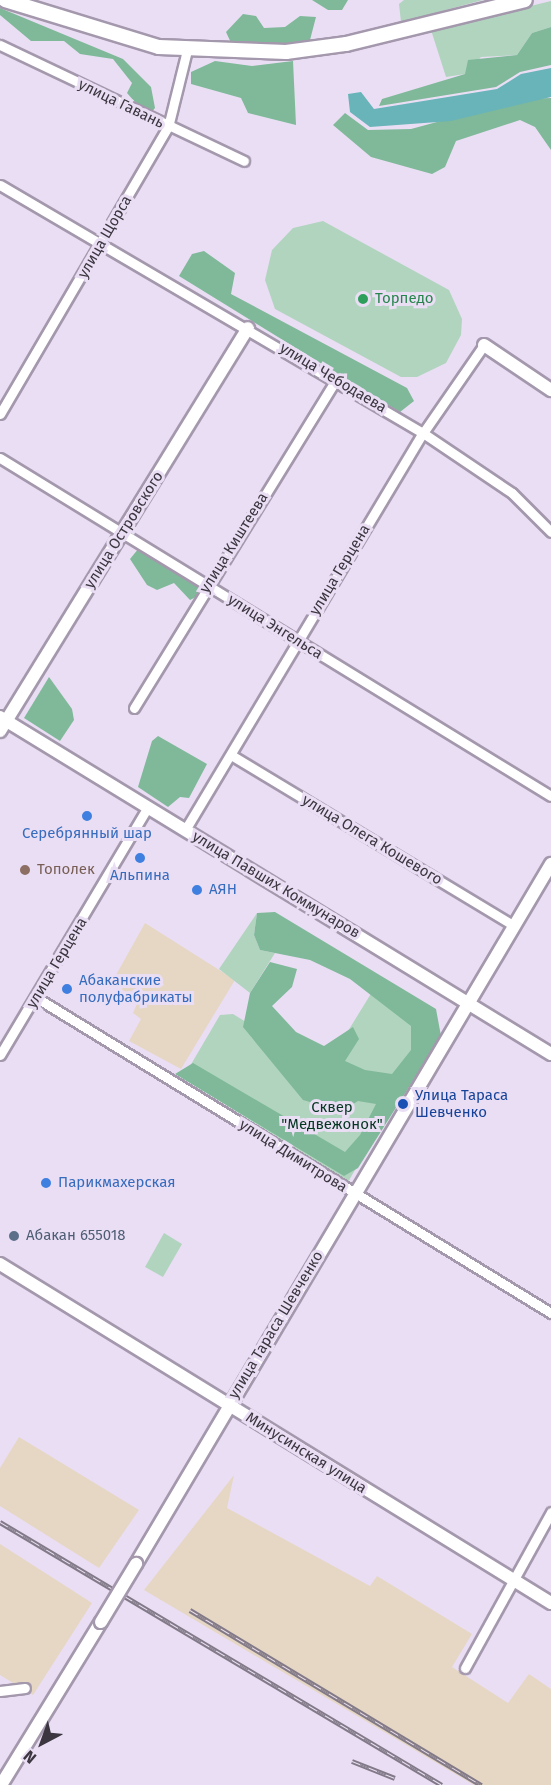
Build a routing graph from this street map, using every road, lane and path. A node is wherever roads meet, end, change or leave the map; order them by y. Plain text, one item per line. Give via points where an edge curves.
1 (5, 0) edge
2 (525, 0) edge
3 (0, 45) edge
4 (187, 50) junction
5 (168, 127) junction
6 (244, 161) dead end
7 (0, 185) edge
8 (100, 246) junction
9 (248, 328) junction
10 (484, 345) joint
11 (336, 380) junction
12 (551, 390) edge
13 (0, 414) edge
14 (423, 433) junction
15 (0, 458) edge
16 (551, 532) edge
17 (122, 534) junction
18 (208, 584) junction
19 (297, 641) junction
20 (134, 708) dead end
21 (2, 723) edge
22 (231, 755) junction
23 (551, 796) edge
24 (148, 807) junction
25 (185, 830) junction
26 (551, 864) edge
27 (513, 925) junction
28 (37, 998) junction
29 (467, 1002) junction
30 (551, 1054) edge
31 (0, 1055) edge
32 (354, 1194) junction
33 (0, 1264) edge
34 (551, 1313) edge
35 (230, 1404) junction
36 (551, 1512) edge
37 (512, 1578) junction
38 (551, 1602) edge
39 (465, 1668) dead end
40 (25, 1688) dead end
41 (0, 1691) edge
42 (1, 1785) edge

1 - 4 main road via 123,40
2 - 4 main road via 346,44 286,52
3 - 5 street, улица Гавань
4 - 5 street, улица Щорса
5 - 6 street, улица Гавань
5 - 8 street, улица Щорса
7 - 8 street, улица Чебодаева
8 - 9 street, улица Чебодаева
8 - 13 street, улица Щорса
9 - 11 street, улица Чебодаева
9 - 17 street, улица Островского
10 - 12 street
10 - 14 street, улица Герцена
11 - 14 street, улица Чебодаева
11 - 18 street, улица Киштеева
14 - 16 street, улица Чебодаева via 512,493
14 - 19 street, улица Герцена
15 - 17 street, улица Энгельса
17 - 18 street, улица Энгельса
17 - 21 street, улица Островского
18 - 19 street, улица Энгельса
18 - 20 street, улица Киштеева
19 - 22 street, улица Герцена
19 - 23 street, улица Энгельса
21 - 24 street, улица Павших Коммунаров
22 - 25 street, улица Герцена
22 - 27 street, улица Олега Кошевого
24 - 25 street, улица Павших Коммунаров
24 - 28 street, улица Герцена
25 - 29 street, улица Павших Коммунаров
26 - 27 street, улица Тараса Шевченко
27 - 29 street, улица Тараса Шевченко
28 - 31 street, улица Герцена
28 - 32 street, улица Димитрова
29 - 30 street, улица Павших Коммунаров
29 - 32 street, улица Тараса Шевченко
32 - 34 street, улица Димитрова
32 - 35 street, улица Тараса Шевченко
33 - 35 street, Минусинская улица
35 - 37 street, Минусинская улица
35 - 42 street, улица Тараса Шевченко, bridge
36 - 37 street
37 - 38 street, Минусинская улица
37 - 39 street
40 - 41 street

